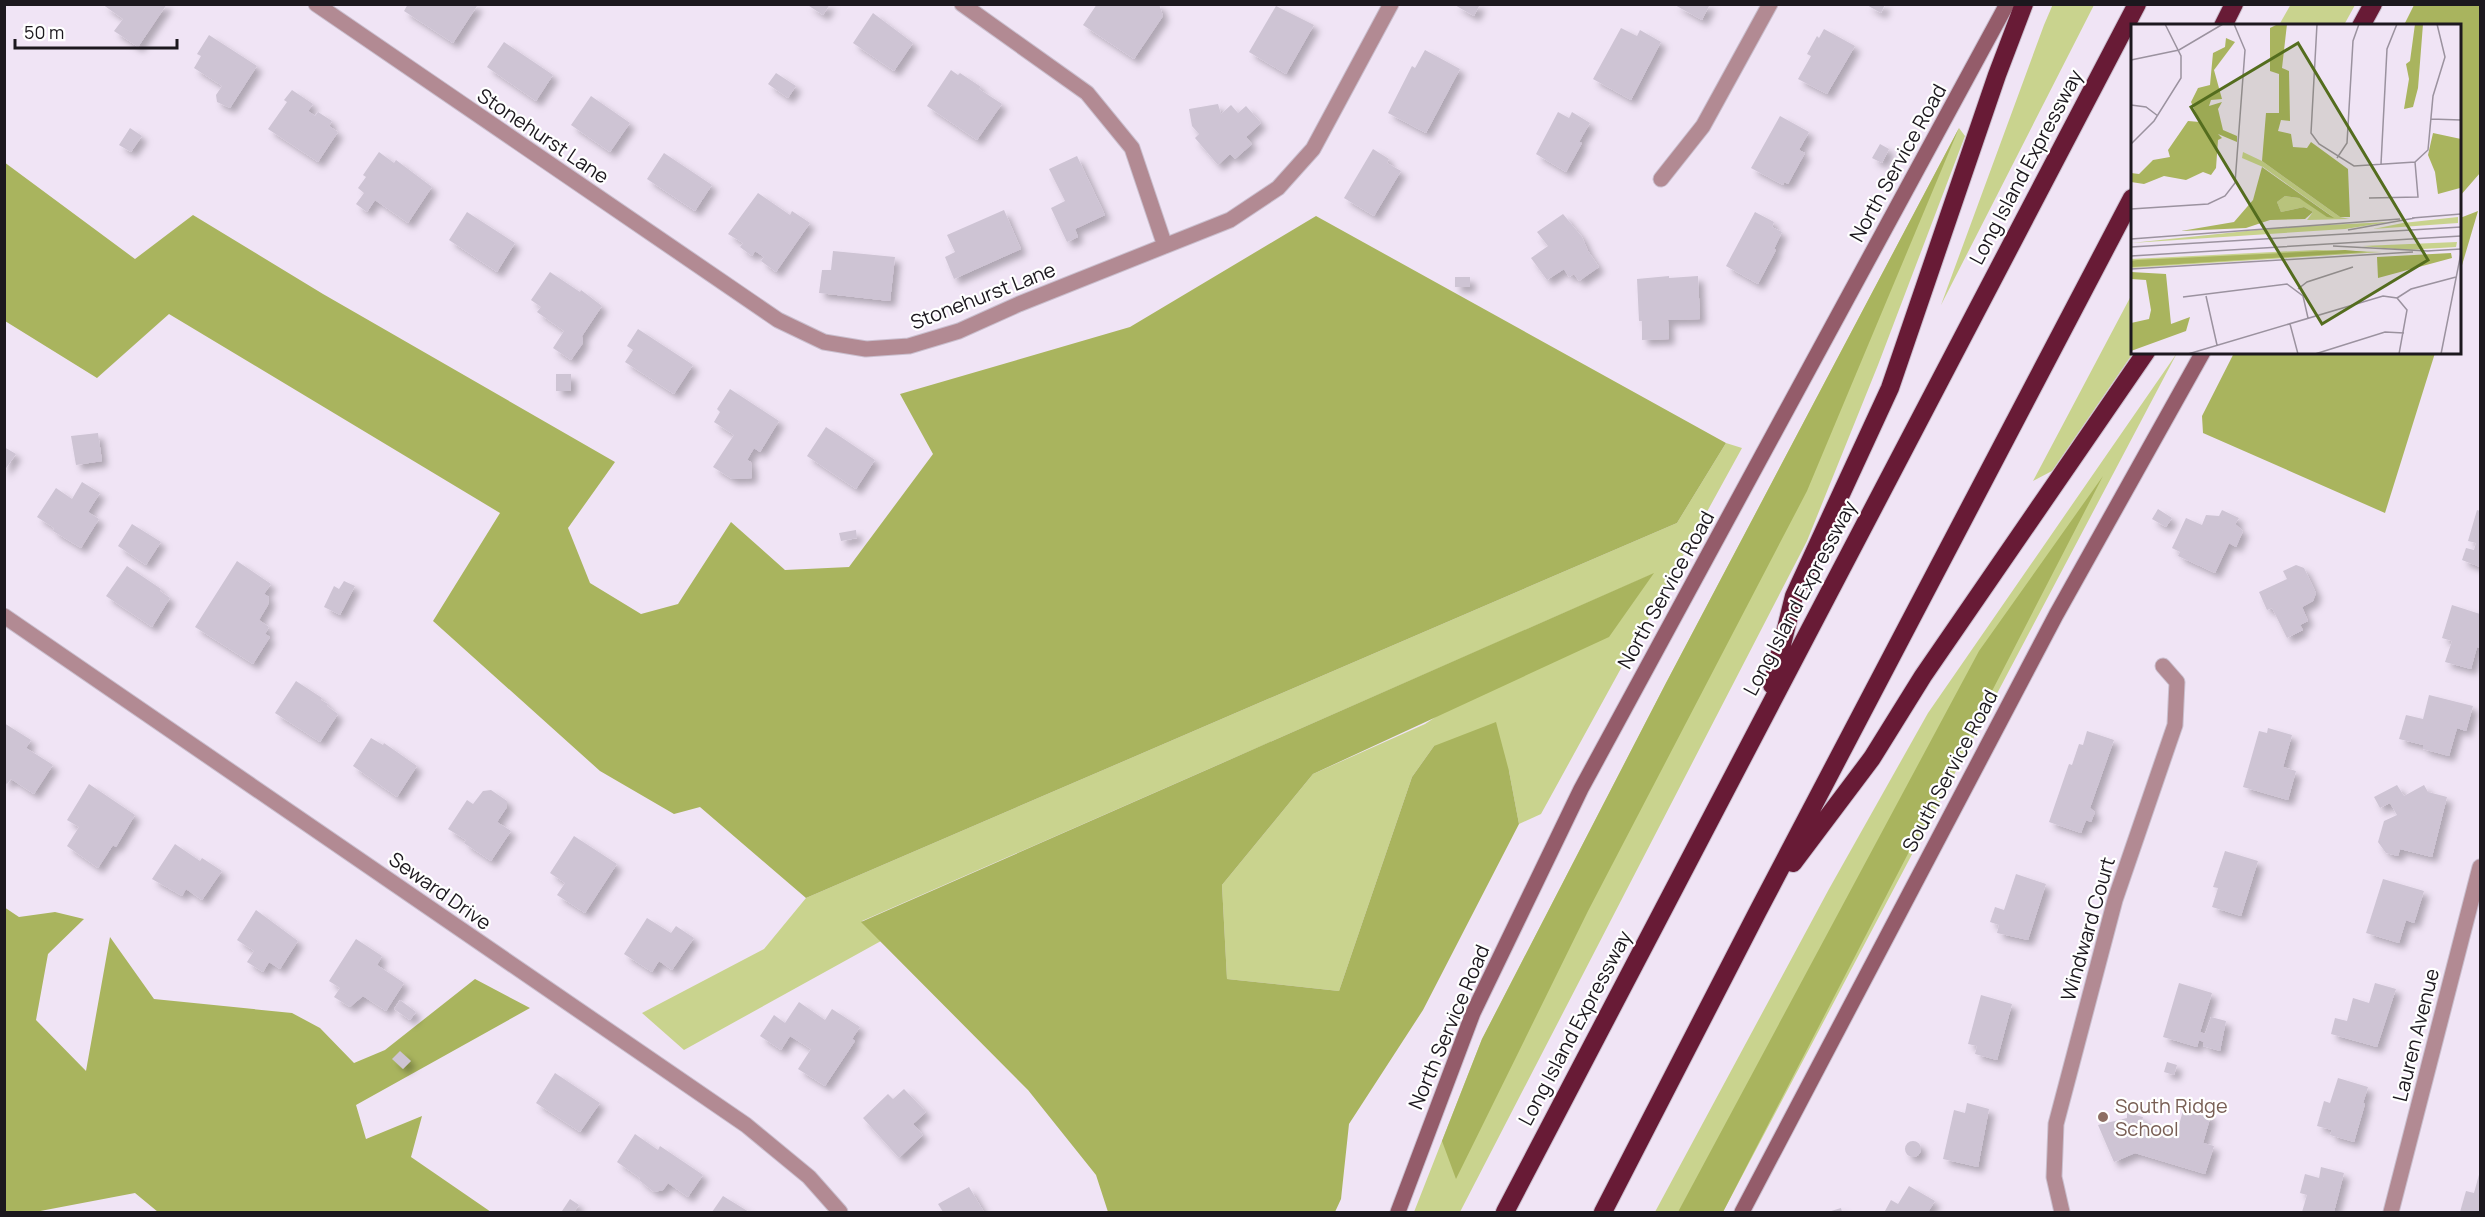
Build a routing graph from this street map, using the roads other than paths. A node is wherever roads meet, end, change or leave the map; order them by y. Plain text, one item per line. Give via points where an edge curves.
1 (316, 4) edge
2 (962, 4) edge
3 (1391, 4) edge
4 (1770, 4) edge
5 (2007, 4) edge
6 (2024, 4) edge
7 (2138, 4) edge
8 (2234, 4) edge
9 (2373, 4) edge
10 (2378, 4) edge
11 (2224, 24) edge
12 (2362, 24) edge
13 (2369, 24) edge
14 (1661, 179) dead end
15 (2131, 202) edge
16 (1165, 246) junction
17 (2145, 354) edge
18 (2202, 354) edge
19 (4, 616) edge
20 (2163, 666) dead end
21 (1765, 714) junction
22 (2481, 867) edge
23 (1758, 911) junction
24 (840, 1212) edge
25 (1398, 1212) edge
26 (1505, 1212) edge
27 (1603, 1212) edge
28 (1742, 1212) edge
29 (2062, 1212) edge
30 (2391, 1212) edge

1 - 16 street, Stonehurst Lane via 722,284 778,320 824,342 866,349 909,346 958,331
2 - 16 street via 1087,93 1132,148
3 - 16 street, Stonehurst Lane via 1313,148 1278,188 1230,220
4 - 14 street via 1703,126
5 - 25 main road, North Service Road via 1581,789 1473,1013
6 - 21 highway via 1890,388 1794,596
7 - 21 highway, Long Island Expressway
8 - 11 highway
9 - 12 highway
10 - 13 main road
15 - 23 highway
17 - 23 highway via 1935,659 1872,758
18 - 28 main road, South Service Road via 2050,626
19 - 24 street, Seward Drive via 746,1125 809,1177
20 - 29 street, Windward Court via 2177,682 2175,725 2115,900 2055,1124 2054,1177
21 - 26 highway, Long Island Expressway
22 - 30 street, Lauren Avenue
23 - 27 highway

